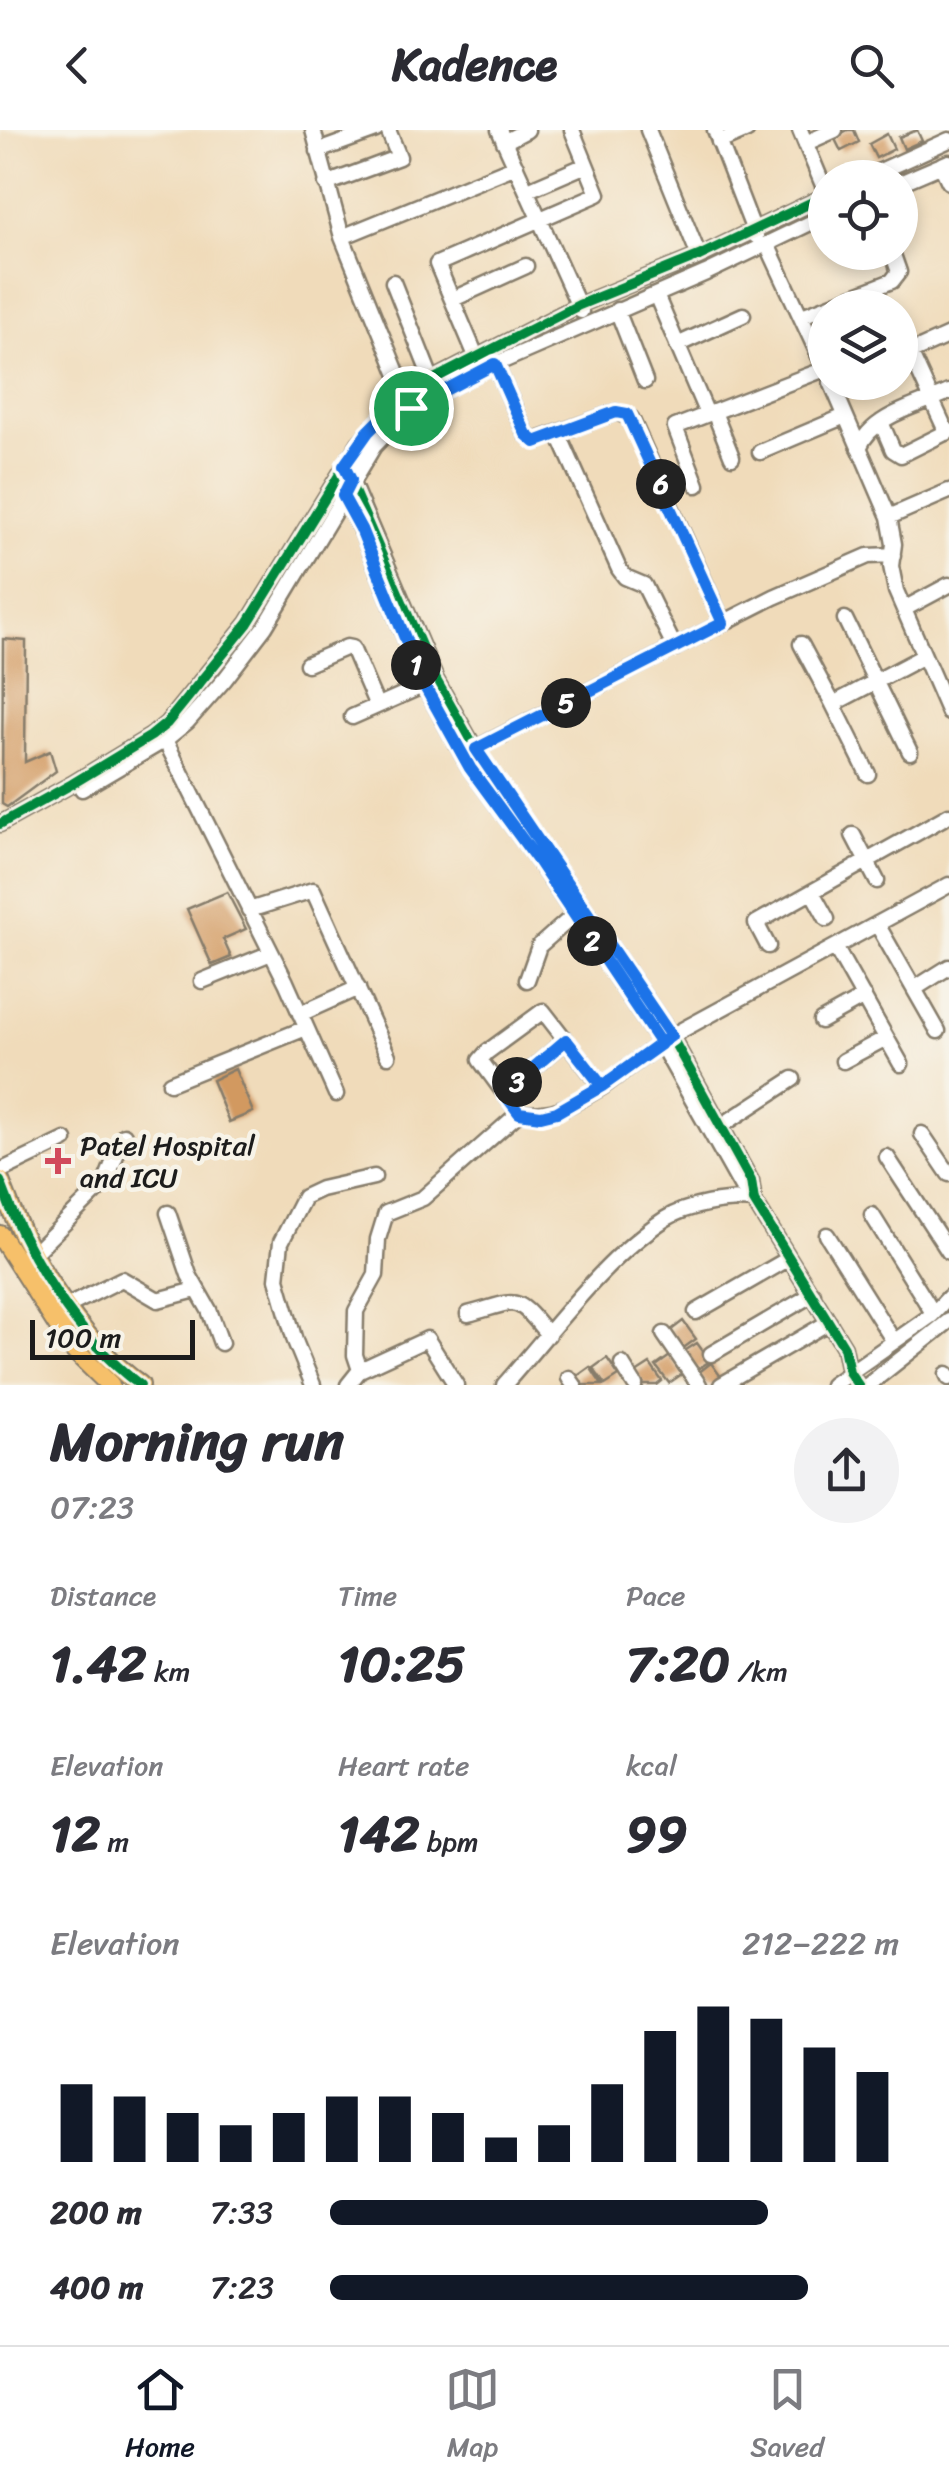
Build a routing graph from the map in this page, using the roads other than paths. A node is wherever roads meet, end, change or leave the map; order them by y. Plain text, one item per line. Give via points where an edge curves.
1 (313, 130) edge
2 (376, 130) edge
3 (388, 130) edge
4 (527, 130) edge
5 (572, 130) edge
6 (648, 130) edge
7 (747, 130) edge
8 (835, 130) edge
9 (501, 136) edge
10 (717, 136) edge
11 (803, 137) edge
12 (949, 140) edge
13 (318, 152) junction
14 (905, 160) edge
15 (586, 164) junction
16 (945, 164) edge
17 (516, 166) junction
18 (918, 175) edge
19 (949, 182) edge
20 (326, 184) junction
21 (528, 190) junction
22 (808, 202) edge
23 (541, 218) junction
24 (808, 224) edge
25 (753, 230) junction
26 (342, 237) junction
27 (763, 245) junction
28 (700, 256) junction
29 (526, 266) dead end
30 (898, 270) edge
31 (394, 282) dead end
32 (656, 295) junction
33 (453, 299) junction
34 (578, 305) junction
35 (617, 310) junction
36 (743, 315) dead end
37 (802, 316) junction
38 (586, 324) junction
39 (808, 330) edge
40 (949, 335) edge
41 (676, 346) junction
42 (918, 349) edge
43 (476, 356) junction
44 (495, 364) junction
45 (808, 376) edge
46 (918, 377) edge
47 (432, 378) junction
48 (646, 381) dead end
49 (949, 392) edge
50 (838, 400) edge
51 (932, 400) junction
52 (408, 401) junction
53 (710, 413) junction
54 (845, 416) junction
55 (881, 422) junction
56 (948, 432) edge
57 (559, 435) junction
58 (859, 448) junction
59 (760, 452) dead end
60 (732, 457) dead end
61 (347, 473) junction
62 (334, 480) junction
63 (697, 485) dead end
64 (949, 491) edge
65 (343, 496) junction
66 (889, 518) junction
67 (893, 554) junction
68 (949, 585) edge
69 (904, 609) junction
70 (844, 619) dead end
71 (723, 623) junction
72 (802, 644) dead end
73 (675, 648) junction
74 (924, 656) junction
75 (307, 664) dead end
76 (942, 680) edge
77 (876, 681) junction
78 (430, 682) junction
79 (833, 704) junction
80 (377, 706) junction
81 (949, 713) edge
82 (352, 717) dead end
83 (164, 740) junction
84 (476, 749) junction
85 (910, 752) dead end
86 (868, 774) dead end
87 (949, 815) edge
88 (0, 824) edge
89 (0, 834) edge
90 (853, 835) dead end
91 (867, 861) junction
92 (877, 881) dead end
93 (949, 885) edge
94 (812, 892) junction
95 (249, 910) junction
96 (574, 915) junction
97 (826, 919) dead end
98 (877, 924) junction
99 (768, 946) dead end
100 (835, 947) junction
101 (270, 953) junction
102 (949, 967) edge
103 (527, 980) dead end
104 (202, 981) dead end
105 (358, 988) junction
106 (914, 989) junction
107 (864, 997) junction
108 (821, 1020) dead end
109 (303, 1021) junction
110 (938, 1030) dead end
111 (886, 1038) junction
112 (566, 1040) junction
113 (666, 1040) junction
114 (388, 1056) dead end
115 (843, 1060) dead end
116 (901, 1064) dead end
117 (793, 1079) dead end
118 (170, 1083) dead end
119 (602, 1086) junction
120 (504, 1093) junction
121 (336, 1094) dead end
122 (519, 1113) junction
123 (721, 1126) junction
124 (922, 1134) dead end
125 (124, 1135) dead end
126 (65, 1140) dead end
127 (887, 1157) dead end
128 (0, 1170) edge
129 (949, 1174) edge
130 (374, 1177) dead end
131 (0, 1181) edge
132 (756, 1204) junction
133 (168, 1212) dead end
134 (872, 1214) dead end
135 (0, 1235) edge
136 (827, 1235) dead end
137 (949, 1252) edge
138 (32, 1254) junction
139 (788, 1259) junction
140 (196, 1290) junction
141 (813, 1294) junction
142 (949, 1297) edge
143 (68, 1306) junction
144 (696, 1312) dead end
145 (934, 1313) junction
146 (468, 1314) dead end
147 (949, 1321) edge
148 (829, 1322) junction
149 (548, 1334) junction
150 (664, 1334) dead end
151 (893, 1340) junction
152 (221, 1342) dead end
153 (712, 1354) dead end
154 (622, 1364) dead end
155 (360, 1370) junction
156 (856, 1373) edge
157 (872, 1384) edge
158 (110, 1385) edge
159 (140, 1385) edge
160 (313, 1385) edge
161 (348, 1385) edge
162 (456, 1385) edge
163 (504, 1385) edge
164 (635, 1385) edge
165 (699, 1385) edge
166 (721, 1385) edge
167 (832, 1385) edge

1 - 13 street
2 - 13 street
3 - 20 street via 399,158
4 - 9 street
5 - 15 street
6 - 28 street
7 - 10 street
8 - 11 street
9 - 17 street
10 - 25 street
12 - 14 street
13 - 20 street
15 - 21 street
15 - 23 street via 598,194
16 - 18 street
16 - 19 street
17 - 21 street
17 - 26 street
20 - 26 street
21 - 23 street
22 - 25 street
23 - 33 street via 436,264
23 - 34 street
24 - 27 street
25 - 27 street
25 - 28 street
26 - 52 street
27 - 32 street
27 - 37 street
28 - 34 street
29 - 33 street
30 - 37 street via 892,281
31 - 47 street
32 - 35 street
32 - 41 street
33 - 43 street
34 - 38 street
34 - 43 street
35 - 38 street
35 - 48 street
36 - 41 street
37 - 39 street
38 - 44 street
40 - 42 street
41 - 53 street
43 - 47 street
44 - 52 street
44 - 57 street via 530,440
45 - 53 street
46 - 51 street
47 - 52 street
49 - 51 street
50 - 54 street
51 - 55 street
51 - 56 street
52 - 61 street via 368,432
53 - 60 street
53 - 63 street via 675,427
54 - 58 street
54 - 59 street
55 - 56 street via 892,450 901,454
55 - 58 street via 868,429
57 - 71 street via 616,412 631,418
57 - 73 street via 618,570 644,585
58 - 66 street
61 - 62 street
61 - 65 street
61 - 78 street
62 - 65 street
62 - 88 street via 243,630 166,723
64 - 66 street
65 - 78 street
65 - 83 street via 266,627 200,708
66 - 67 street
67 - 69 street
67 - 71 street via 868,556
68 - 69 street
69 - 74 street
70 - 77 street
71 - 73 street
72 - 79 street
73 - 84 street
74 - 76 street
74 - 77 street
75 - 80 street via 352,648
76 - 81 street
77 - 79 street
77 - 85 street
78 - 80 street
78 - 84 street
78 - 96 street via 470,768
79 - 86 street
80 - 82 street
83 - 89 street
83 - 95 street
84 - 113 street
87 - 91 street
90 - 91 street
91 - 92 street
91 - 94 street
93 - 98 street
94 - 97 street
94 - 99 street via 756,923
95 - 101 street
95 - 105 street via 314,890
96 - 103 street via 539,946
96 - 113 street
98 - 100 street
98 - 106 street
100 - 107 street
100 - 113 street
101 - 104 street
101 - 109 street
102 - 106 street
105 - 109 street
105 - 114 street
106 - 110 street
107 - 108 street
107 - 111 street
109 - 118 street
109 - 121 street
111 - 115 street
111 - 116 street
112 - 119 street
112 - 120 street
112 - 120 street via 543,1011 487,1052 480,1060
113 - 119 street
113 - 123 street
113 - 132 street via 740,1186
117 - 123 street
119 - 122 street via 550,1115
120 - 122 street
122 - 155 street via 423,1198 386,1213 376,1275 356,1312
123 - 132 street
124 - 129 street
125 - 138 street via 106,1183
126 - 128 street
127 - 137 street
130 - 160 street via 304,1197 281,1242 277,1279
131 - 138 main road
132 - 139 street
132 - 149 street via 710,1205 667,1217 621,1255
133 - 140 street
134 - 145 street
135 - 158 main road via 72,1348
136 - 151 street
138 - 143 main road
139 - 141 street
139 - 144 street
140 - 143 street via 158,1300 118,1279
140 - 152 street
141 - 148 street
141 - 153 street
142 - 145 street
143 - 159 main road
145 - 151 street
146 - 149 street via 521,1304
147 - 157 street
148 - 156 street
148 - 166 street
149 - 163 street
150 - 165 street
151 - 156 street
154 - 164 street
155 - 161 street
155 - 162 street via 428,1339
156 - 157 street
156 - 167 street

